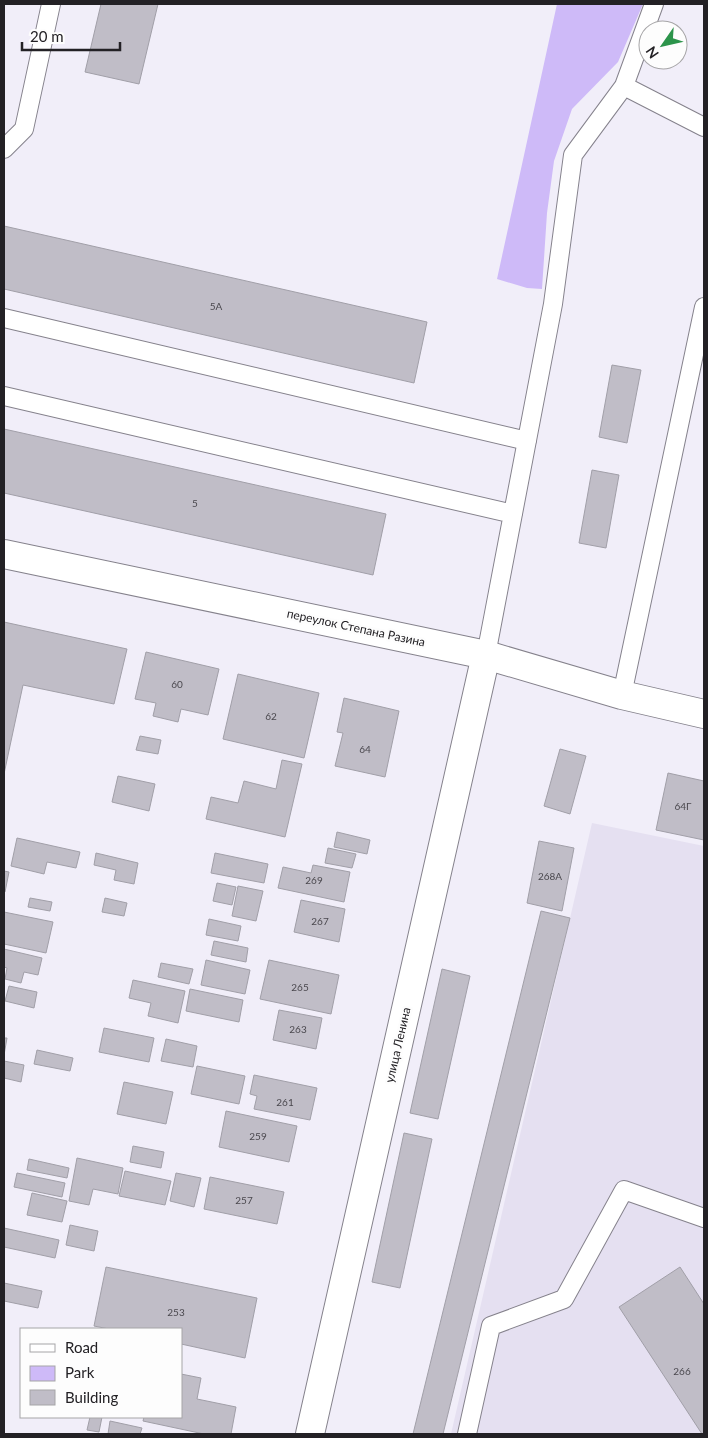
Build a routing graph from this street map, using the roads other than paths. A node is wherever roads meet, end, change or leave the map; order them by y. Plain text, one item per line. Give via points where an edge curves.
1 (51, 4) edge
2 (654, 4) edge
3 (624, 86) junction
4 (704, 126) edge
5 (4, 149) edge
6 (704, 307) edge
7 (4, 318) edge
8 (4, 396) edge
9 (527, 441) junction
10 (513, 514) junction
11 (4, 554) edge
12 (486, 655) junction
13 (622, 695) junction
14 (704, 714) edge
15 (704, 1218) edge
16 (310, 1434) edge
17 (467, 1434) edge

1 - 5 lane via 24,129
2 - 3 lane
3 - 4 lane
3 - 9 lane via 573,155 553,304
6 - 13 lane
7 - 9 lane
8 - 10 lane
9 - 10 lane
10 - 12 lane
11 - 12 street, переулок Степана Разина
12 - 13 street, переулок Степана Разина
12 - 16 street, улица Ленина
13 - 14 street, переулок Степана Разина
15 - 17 lane via 624,1190 564,1299 491,1326

